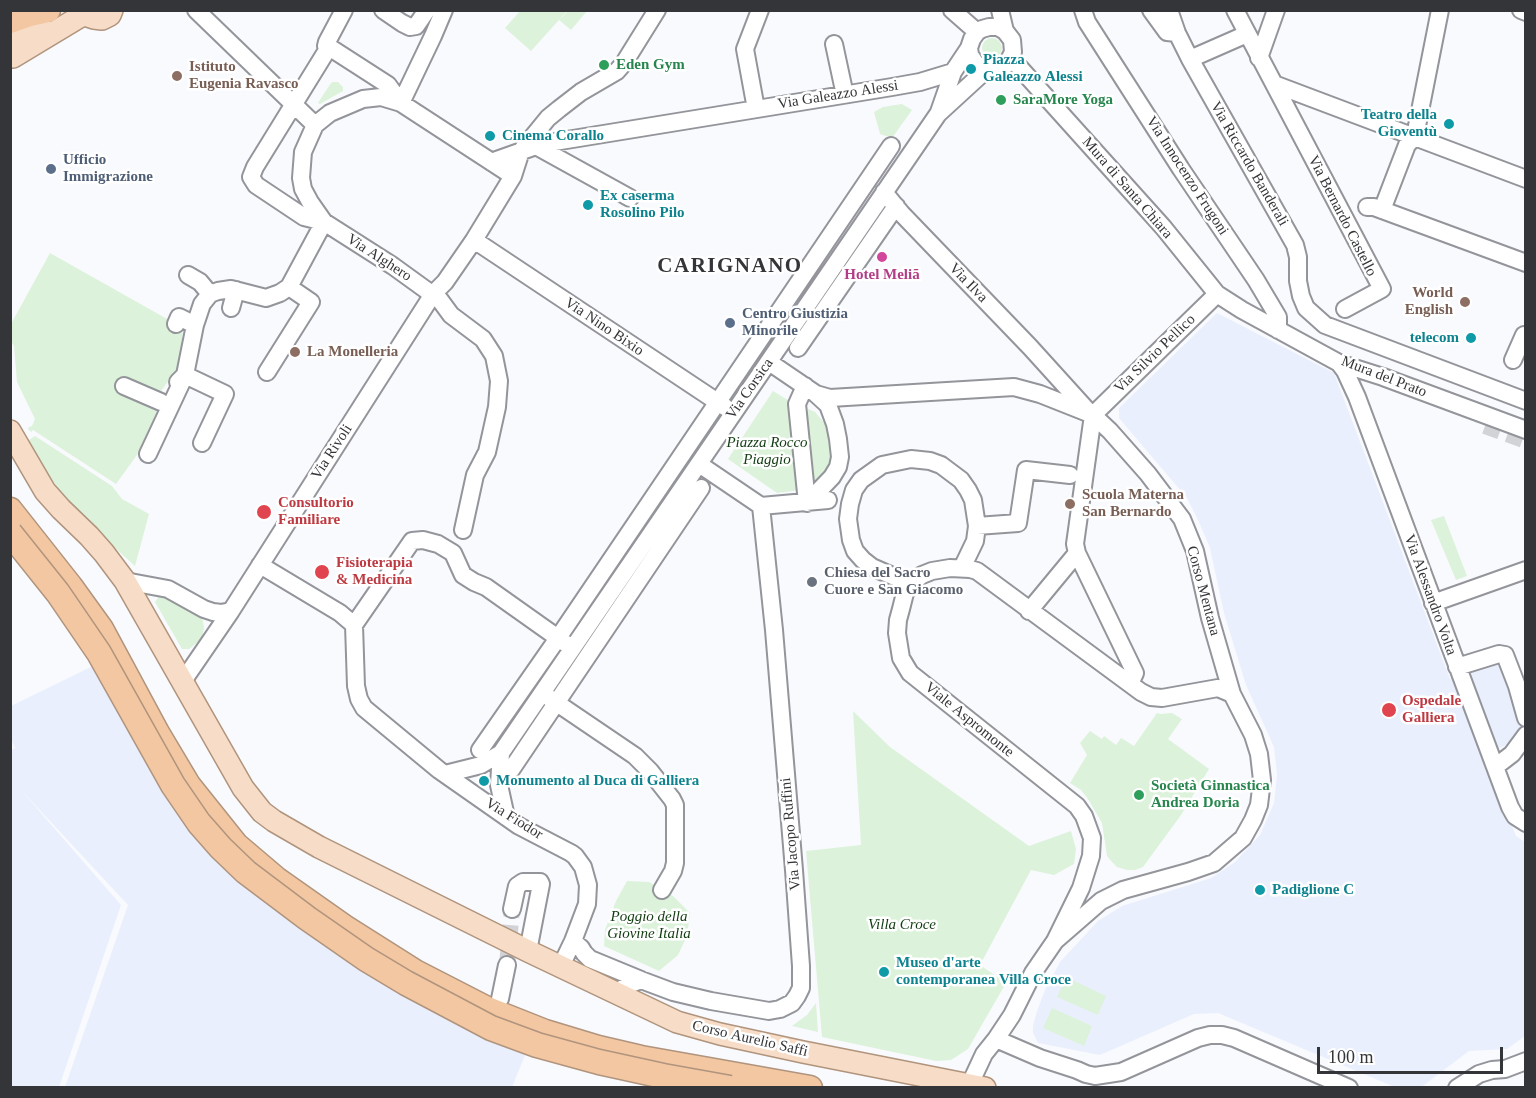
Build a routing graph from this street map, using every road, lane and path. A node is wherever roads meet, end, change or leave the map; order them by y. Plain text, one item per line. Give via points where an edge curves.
1 (50, 10) edge
2 (112, 10) edge
3 (196, 10) edge
4 (344, 10) edge
5 (383, 10) edge
6 (427, 10) edge
7 (444, 10) edge
8 (657, 10) edge
9 (760, 10) edge
10 (952, 10) edge
11 (990, 10) edge
12 (1000, 10) edge
13 (1083, 10) edge
14 (1151, 10) edge
15 (1169, 10) edge
16 (1235, 10) edge
17 (1276, 10) edge
18 (1440, 10) edge
19 (1521, 10) edge
20 (1526, 12) edge
21 (69, 16) edge
22 (10, 21) edge
23 (979, 30) junction
24 (1005, 31) junction
25 (1177, 33) junction
26 (1247, 34) junction
27 (10, 35) edge
28 (834, 44) dead end
29 (329, 47) junction
30 (969, 48) junction
31 (12, 50) edge
32 (1011, 58) junction
33 (1259, 58) junction
34 (1190, 59) junction
35 (986, 70) junction
36 (952, 72) junction
37 (1274, 84) junction
38 (843, 86) dead end
39 (1313, 99) junction
40 (401, 103) junction
41 (294, 105) junction
42 (756, 109) junction
43 (938, 114) junction
44 (1293, 122) junction
45 (315, 125) junction
46 (1415, 136) junction
47 (891, 146) dead end
48 (529, 148) junction
49 (491, 162) junction
50 (513, 176) junction
51 (1526, 179) edge
52 (884, 192) junction
53 (630, 198) dead end
54 (896, 206) junction
55 (324, 222) junction
56 (474, 240) junction
57 (1526, 263) edge
58 (188, 275) dead end
59 (1256, 280) junction
60 (289, 287) junction
61 (236, 290) junction
62 (210, 294) junction
63 (433, 294) junction
64 (1217, 294) junction
65 (231, 308) dead end
66 (1345, 309) dead end
67 (1242, 310) junction
68 (176, 324) dead end
69 (195, 325) junction
70 (1278, 330) junction
71 (1525, 333) edge
72 (798, 348) dead end
73 (1513, 360) dead end
74 (769, 362) junction
75 (1344, 370) junction
76 (267, 372) dead end
77 (1054, 373) junction
78 (185, 375) junction
79 (124, 386) dead end
80 (817, 393) junction
81 (1049, 398) junction
82 (1526, 401) edge
83 (718, 402) junction
84 (734, 413) junction
85 (1093, 415) junction
86 (1485, 426) tunnel mouth
87 (1526, 430) edge
88 (11, 434) edge
89 (202, 443) dead end
90 (148, 454) dead end
91 (699, 464) junction
92 (1070, 475) dead end
93 (861, 480) junction
94 (701, 488) dead end
95 (838, 500) junction
96 (807, 503) junction
97 (761, 506) junction
98 (10, 510) edge
99 (977, 526) junction
100 (463, 530) dead end
101 (10, 533) edge
102 (1076, 549) junction
103 (260, 565) junction
104 (962, 568) junction
105 (1526, 570) edge
106 (897, 578) dead end
107 (125, 581) junction
108 (1433, 603) junction
109 (1029, 606) junction
110 (231, 611) junction
111 (354, 625) junction
112 (558, 638) junction
113 (573, 648) junction
114 (1457, 668) junction
115 (1133, 678) junction
116 (183, 681) junction
117 (1232, 694) junction
118 (549, 698) junction
119 (1526, 718) edge
120 (1526, 735) edge
121 (480, 750) dead end
122 (501, 753) junction
123 (1495, 767) junction
124 (511, 770) dead end
125 (445, 774) junction
126 (506, 817) junction
127 (1526, 823) edge
128 (1081, 888) junction
129 (662, 890) dead end
130 (1101, 901) junction
131 (512, 909) tunnel mouth
132 (1055, 941) junction
133 (573, 942) junction
134 (528, 951) junction
135 (507, 965) tunnel mouth
136 (561, 966) junction
137 (641, 980) junction
138 (615, 993) junction
139 (500, 999) dead end
140 (996, 1039) junction
141 (1526, 1061) edge
142 (1120, 1072) junction
143 (1090, 1081) edge
144 (689, 1086) edge
145 (978, 1086) edge
146 (730, 1088) edge
147 (755, 1088) edge
148 (810, 1088) edge
149 (1107, 1088) edge
150 (1349, 1088) edge
151 (1457, 1088) edge

1 - 22 highway
1 - 27 main road
2 - 21 main road via 102,19
3 - 41 street
4 - 29 street via 327,42
5 - 6 street via 410,27 416,26
7 - 40 street
8 - 48 street via 618,71 558,109
9 - 42 street, Via Galeazzo Alessi via 745,49
10 - 23 street
11 - 23 street
12 - 24 street
13 - 59 street, Via Innocenzo Frugoni via 1181,169
14 - 25 street via 1167,32
15 - 25 street, Via Riccardo Banderali
16 - 26 street
17 - 33 street
18 - 46 street
19 - 20 street
21 - 31 main road
23 - 24 street via 998,27
23 - 30 street
24 - 32 street via 1012,40
25 - 34 street, Via Riccardo Banderali
26 - 33 street
26 - 34 street
28 - 38 street, Via Galeazzo Alessi
29 - 40 street via 388,85
29 - 41 street
30 - 35 street via 974,62
30 - 36 street
32 - 35 street via 1001,68
32 - 64 street, Mura di Santa Chiara via 1163,226
33 - 37 street
34 - 82 street, Via Riccardo Banderali via 1295,244 1298,281 1306,308 1325,325
35 - 43 street
36 - 42 street, Via Galeazzo Alessi via 920,82
36 - 43 street
37 - 39 street
37 - 44 street
39 - 44 street via 1298,103
39 - 46 street
40 - 45 street via 381,97 363,99 330,113
40 - 49 street
41 - 45 street
41 - 55 street via 251,177 256,185 304,217
42 - 48 street, Via Galeazzo Alessi
43 - 52 street, Via Corsica
44 - 66 street, Via Bernardo Castello via 1382,289
45 - 55 street via 303,152 301,178 303,189
46 - 51 street
46 - 57 street via 1374,209
47 - 83 street, Via Corsica
48 - 49 street, Via Galeazzo Alessi
48 - 50 street, Via Rivoli
48 - 53 street
49 - 50 street
50 - 56 street, Via Rivoli
52 - 54 street, Via Ilva
52 - 74 street, Via Corsica
54 - 72 street
54 - 77 street, Via Ilva
55 - 60 street
55 - 63 street, Via Alghero
56 - 63 street, Via Rivoli via 446,282
56 - 83 street, Via Nino Bixio
58 - 62 street
59 - 67 street via 1251,298
59 - 70 street, Via Innocenzo Frugoni via 1278,317
60 - 61 street via 266,298
60 - 76 street via 311,302
61 - 62 street
61 - 65 street
62 - 69 street
63 - 100 street, Via Alghero via 451,315 483,339 494,356 499,381 487,452 475,475
63 - 103 street, Via Rivoli
64 - 67 street, Mura del Prato
64 - 85 street, Via Silvio Pellico
67 - 70 street, Mura del Prato
68 - 69 street via 179,317
69 - 78 street
70 - 75 street, Mura del Prato
71 - 73 street
74 - 80 street
74 - 84 street, Via Corsica
75 - 86 street
75 - 87 street, Mura del Prato via 1383,377
75 - 108 street, Via Alessandro Volta
77 - 81 street via 1054,389
77 - 85 street, Via Ilva
78 - 79 street via 163,398
78 - 89 street via 225,394
78 - 90 street
80 - 81 street, Corso Mentana via 1014,387
80 - 93 street via 841,412 850,446 848,473
80 - 96 street via 797,404
80 - 96 street via 832,414 840,457 832,477
81 - 85 street, Corso Mentana
83 - 84 street, Via Nino Bixio
83 - 112 street, Via Corsica
84 - 91 street, Via Corsica
85 - 102 street
85 - 117 street, Corso Mentana via 1148,474 1182,519 1195,551
88 - 107 main road, Corso Aurelio Saffi via 45,491
91 - 97 street
91 - 113 street, Via Corsica
92 - 99 street via 1026,470 1018,523
93 - 95 street
93 - 99 street via 877,468 898,461 920,459 941,465 968,490
94 - 118 street, Via Corsica
95 - 96 street
95 - 106 street via 848,519 855,551 872,567
96 - 97 street
97 - 137 street, Via Jacopo Ruffini via 801,988 792,1003 769,1011 673,992
98 - 148 highway via 101,629 188,786 237,844 276,879 415,972 487,1009 545,1032 641,1058
99 - 104 street via 975,541
101 - 146 highway, bridge via 99,653 173,785 199,823 246,872 366,959 491,1028 599,1062
102 - 109 street
102 - 115 street
103 - 110 street, Via Rivoli
103 - 111 street
104 - 109 street via 976,571
104 - 128 street, Viale Aspromonte via 922,574 909,587 898,620 902,658 910,673 1077,806 1092,838
105 - 108 street
107 - 110 street via 168,589 213,612
107 - 116 main road, Corso Aurelio Saffi
108 - 114 street, Via Alessandro Volta
109 - 115 street
110 - 116 street
111 - 112 street via 412,541 423,540 453,553 463,575
111 - 125 street, Via Fiodor via 356,686 364,708
112 - 113 street
112 - 121 street, Via Corsica
113 - 118 street, Via Corsica
114 - 119 street via 1505,655
114 - 123 street, Via Alessandro Volta
115 - 117 street via 1142,693 1162,699 1218,688
116 - 134 main road, Corso Aurelio Saffi via 243,788 262,812 320,847
117 - 130 street, Corso Mentana via 1253,735 1262,773 1259,805 1243,838 1214,863 1123,890
118 - 122 street, Via Corsica
118 - 124 street, Via Corsica
118 - 129 street via 635,756 672,799 675,863
120 - 123 street via 1512,754
122 - 125 street, Via Corsica via 481,765
122 - 126 street via 499,785
123 - 127 street, Via Alessandro Volta via 1510,807
125 - 126 street, Via Fiodor
126 - 133 street, Via Fiodor via 571,853 583,867 588,885 587,904
128 - 130 street via 1092,901
128 - 132 street, Corso Mentana
130 - 132 street, Corso Mentana
131 - 134 street via 517,886 540,882
132 - 140 street, Corso Mentana
133 - 136 street, Via Fiodor
133 - 137 street, Via Jacopo Ruffini via 590,959
134 - 136 main road, Corso Aurelio Saffi
135 - 139 street
136 - 138 main road, Corso Aurelio Saffi
137 - 138 street
138 - 145 main road, Corso Aurelio Saffi via 691,1027
140 - 143 street via 1070,1067
140 - 145 street, Corso Mentana via 984,1054
141 - 151 street via 1479,1074
142 - 143 street via 1095,1076
142 - 149 street
142 - 150 street via 1198,1038 1222,1035
144 - 147 street

